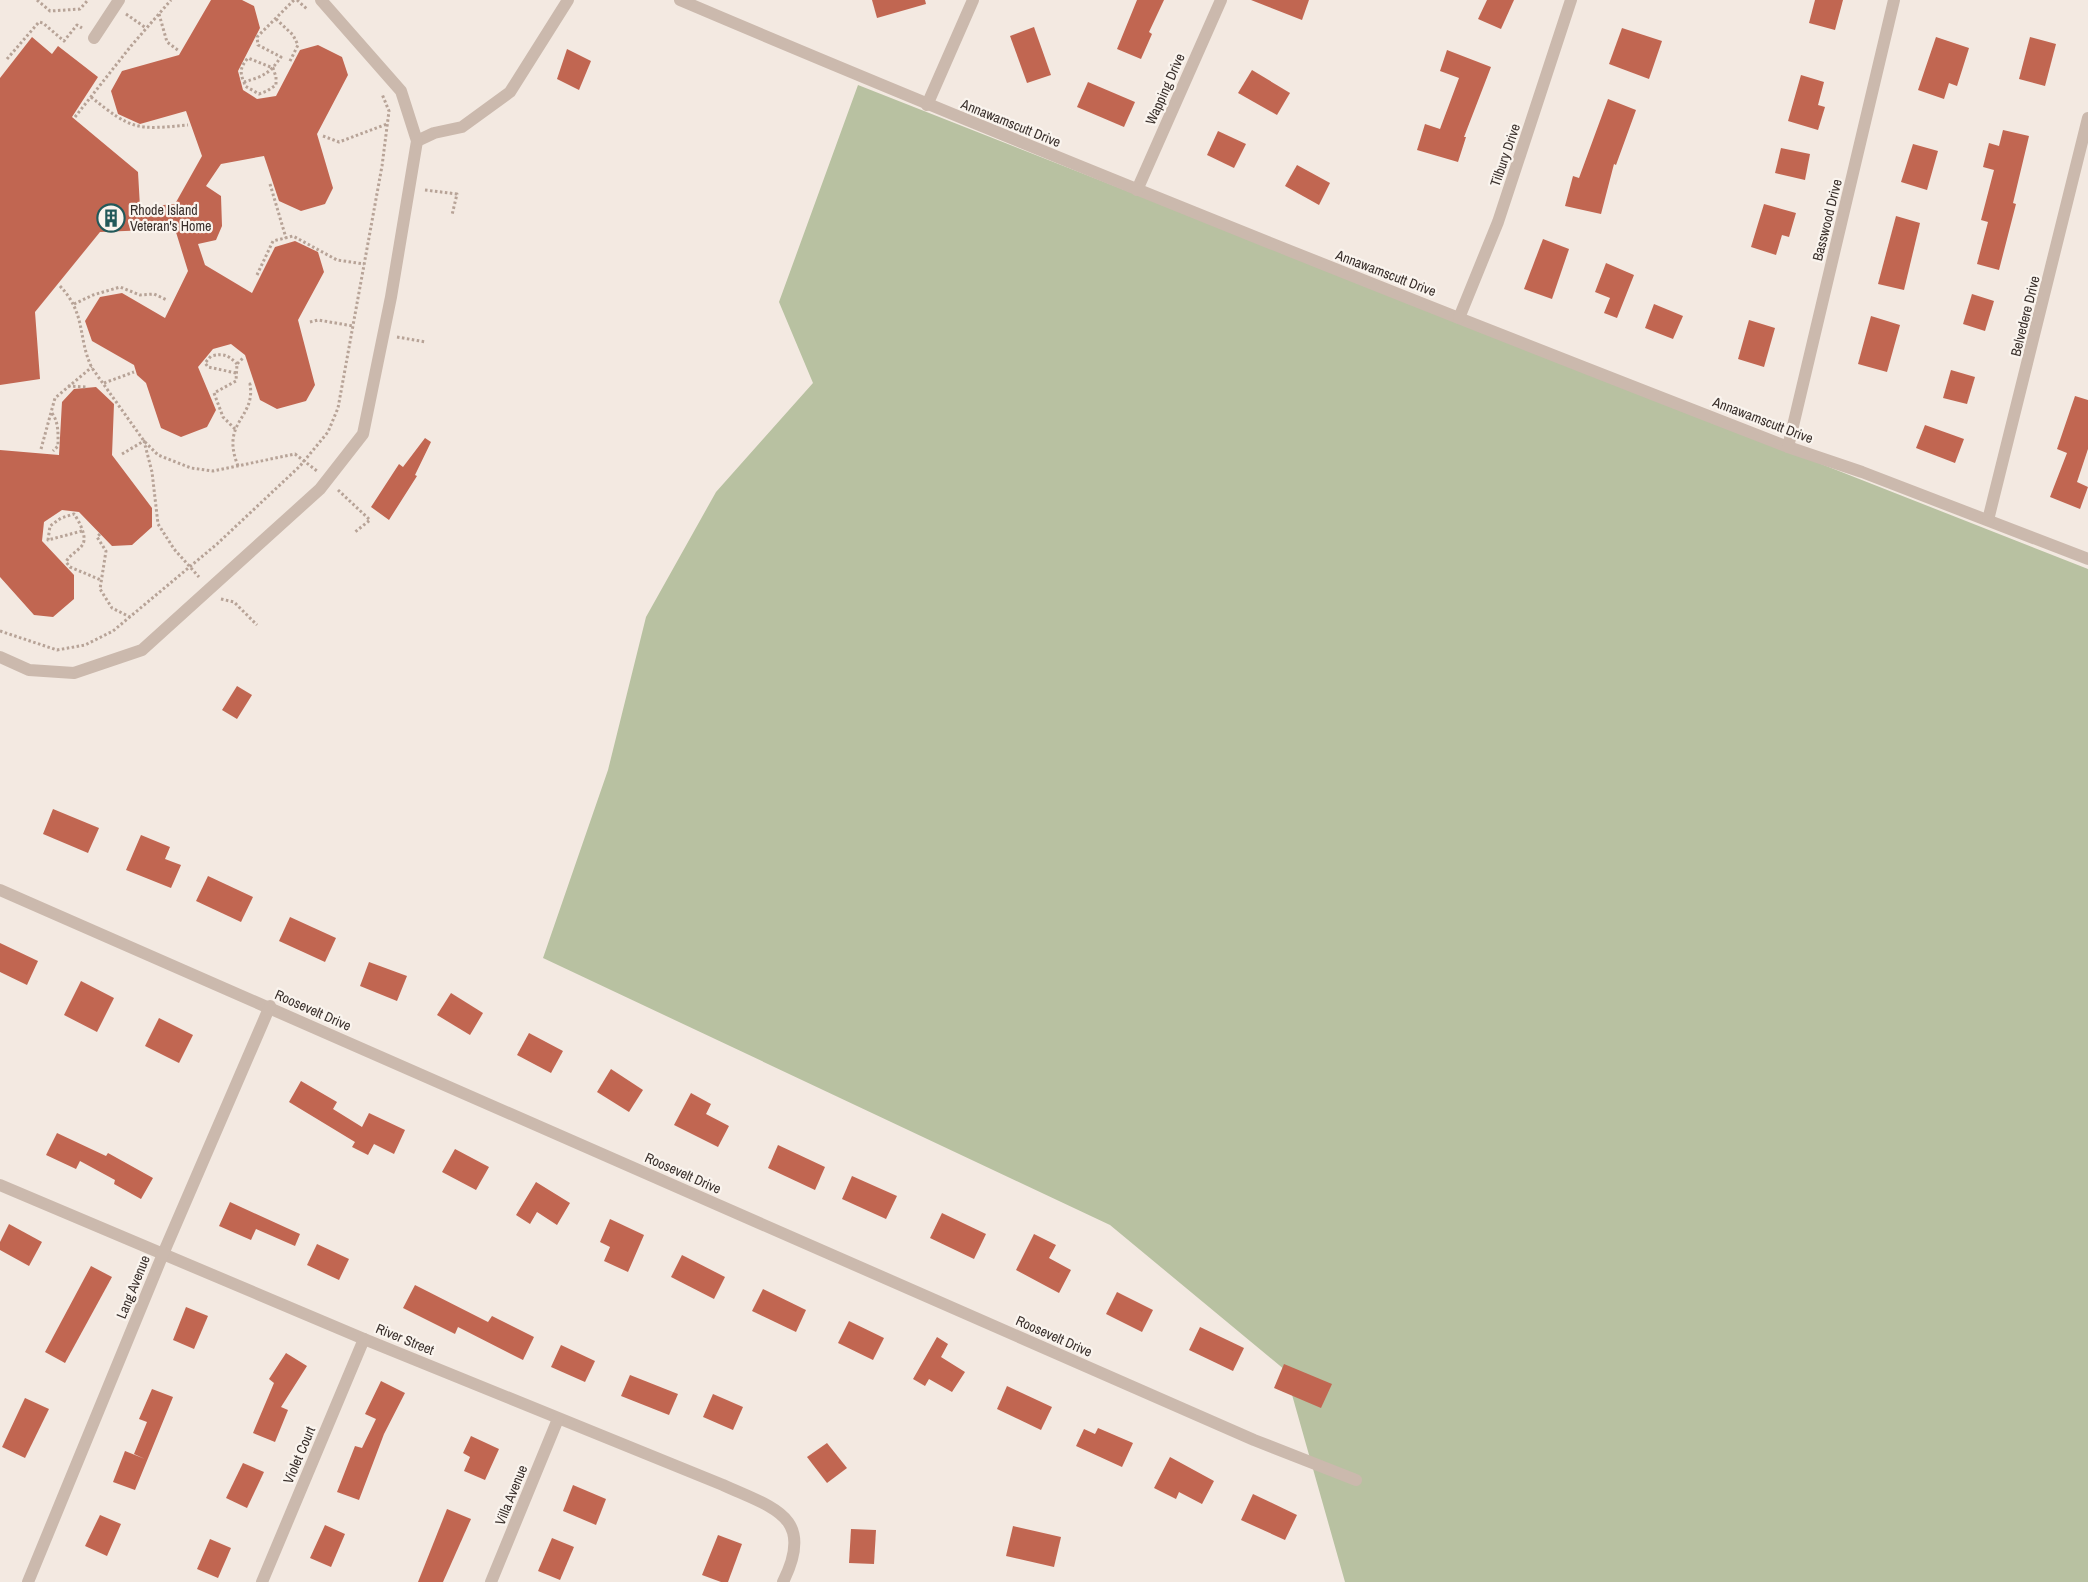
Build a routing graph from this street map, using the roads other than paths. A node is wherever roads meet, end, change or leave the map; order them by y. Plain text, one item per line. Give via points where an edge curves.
1 (321, 0) edge
2 (568, 0) edge
3 (680, 0) edge
4 (973, 0) edge
5 (1221, 0) edge
6 (1571, 0) edge
7 (1894, 0) edge
8 (117, 3) edge
9 (709, 6) edge
10 (94, 38) dead end
11 (927, 105) junction
12 (2088, 118) edge
13 (416, 141) junction
14 (1137, 190) junction
15 (1459, 318) junction
16 (1788, 446) junction
17 (1988, 520) junction
18 (2088, 559) edge
19 (0, 657) edge
20 (0, 890) edge
21 (270, 1006) junction
22 (0, 1185) edge
23 (163, 1254) junction
24 (364, 1339) junction
25 (558, 1419) junction
26 (1356, 1480) dead end
27 (28, 1582) edge
28 (262, 1582) edge
29 (491, 1582) edge
30 (783, 1582) edge

1 - 13 street via 401,90
2 - 13 street via 510,92 462,127
3 - 9 street, Annawamscutt Drive
4 - 11 street
5 - 14 street, Wapping Drive
6 - 15 street, Tilbury Drive via 1498,222
7 - 16 street, Basswood Drive
8 - 10 street
9 - 11 street, Annawamscutt Drive
11 - 14 street, Annawamscutt Drive
12 - 17 street, Belvedere Drive
13 - 19 street via 384,334 363,434 320,489 142,650 74,672 29,670
14 - 15 street, Annawamscutt Drive
15 - 16 street, Annawamscutt Drive
16 - 17 street, Annawamscutt Drive
17 - 18 street, Annawamscutt Drive
20 - 21 street, Roosevelt Drive
21 - 23 street, Lang Avenue
21 - 26 street, Roosevelt Drive via 1254,1440
22 - 23 street, River Street
23 - 24 street, River Street
23 - 27 street, Lang Avenue
24 - 25 street, River Street
24 - 28 street, Violet Court
25 - 29 street, Villa Avenue
25 - 30 street, River Street via 775,1509 793,1528 796,1540

